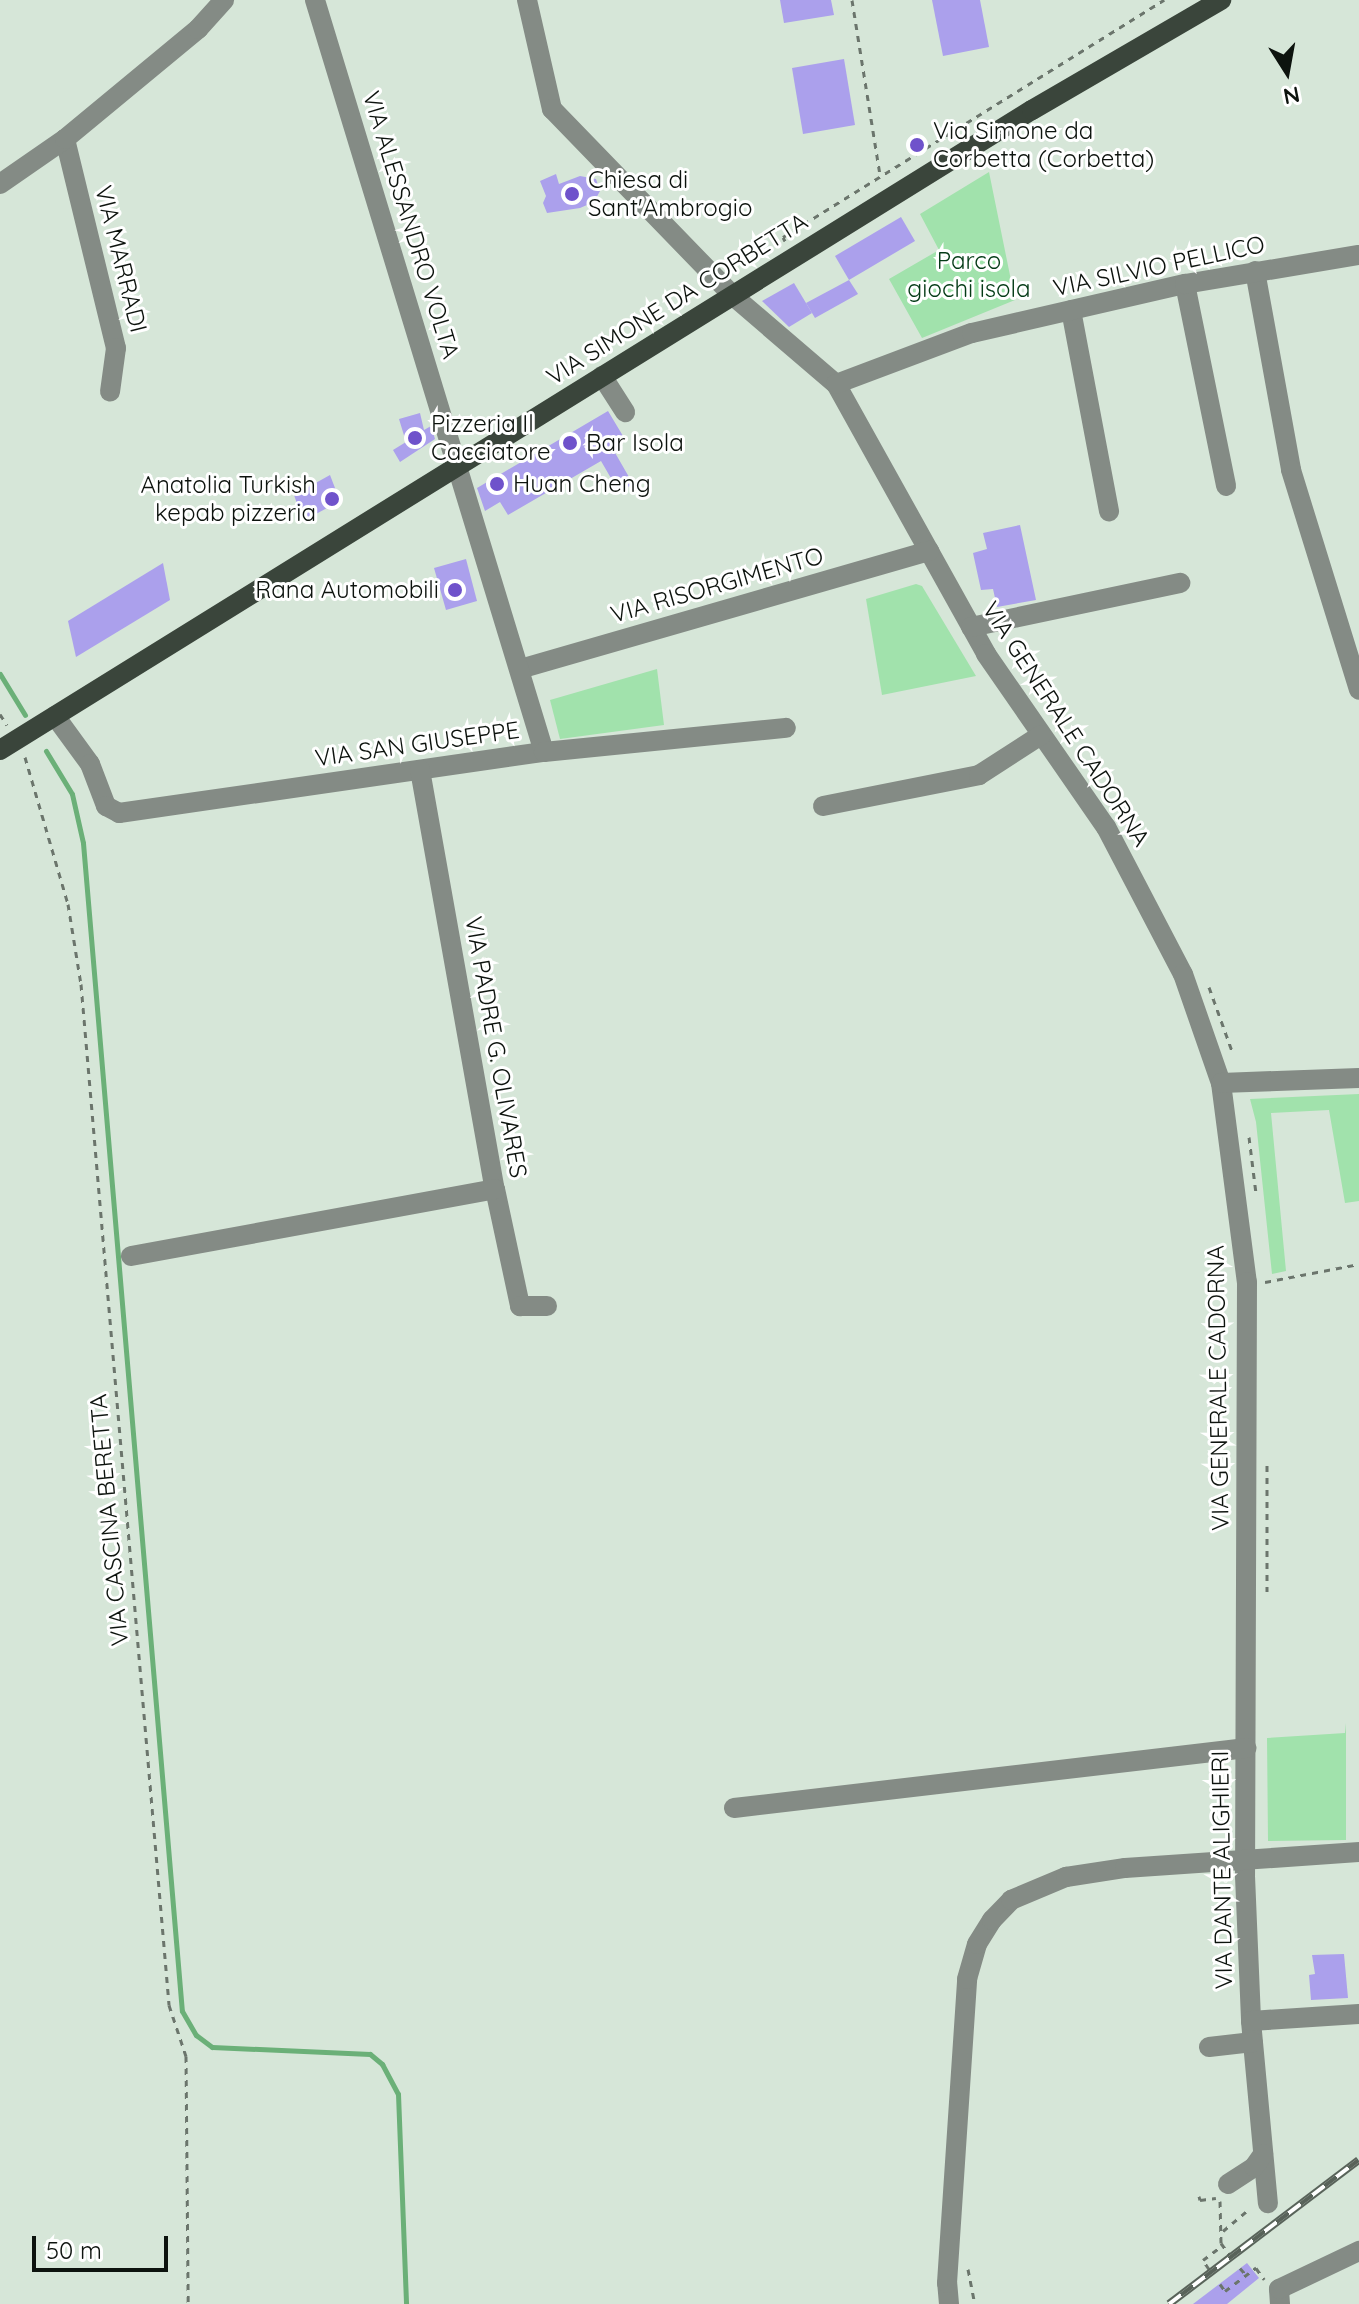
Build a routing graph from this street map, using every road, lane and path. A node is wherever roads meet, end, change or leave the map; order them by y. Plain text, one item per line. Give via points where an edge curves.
1 (224, 0) edge
2 (315, 0) edge
3 (527, 0) edge
4 (852, 0) edge
5 (1164, 0) edge
6 (1221, 0) edge
7 (65, 139) junction
8 (880, 176) junction
9 (0, 184) edge
10 (1359, 255) edge
11 (791, 259) junction
12 (1255, 271) junction
13 (1185, 284) junction
14 (732, 295) junction
15 (1071, 310) junction
16 (602, 376) junction
17 (836, 384) junction
18 (110, 392) dead end
19 (625, 412) dead end
20 (459, 465) junction
21 (1226, 486) dead end
22 (1109, 511) dead end
23 (929, 551) junction
24 (1180, 583) dead end
25 (971, 627) junction
26 (520, 669) junction
27 (1359, 690) edge
28 (55, 716) junction
29 (786, 728) dead end
30 (1041, 735) junction
31 (19, 738) junction
32 (0, 750) edge
33 (544, 752) junction
34 (420, 770) junction
35 (823, 806) dead end
36 (1207, 980) dead end
37 (1359, 1078) edge
38 (1231, 1082) junction
39 (1247, 1126) dead end
40 (495, 1189) junction
41 (1257, 1202) dead end
42 (131, 1256) dead end
43 (1359, 1264) edge
44 (1262, 1273) dead end
45 (547, 1306) dead end
46 (1267, 1451) dead end
47 (1266, 1605) dead end
48 (1246, 1719) joint
49 (1246, 1748) junction
50 (734, 1808) dead end
51 (1359, 1852) edge
52 (1246, 1862) junction
53 (1359, 2014) edge
54 (1251, 2021) junction
55 (1253, 2042) junction
56 (1209, 2047) dead end
57 (1263, 2154) junction
58 (1228, 2184) dead end
59 (1199, 2196) dead end
60 (1268, 2203) dead end
61 (1223, 2245) junction
62 (1359, 2251) edge
63 (1229, 2254) dead end
64 (968, 2260) dead end
65 (1240, 2268) dead end
66 (1209, 2269) dead end
67 (1246, 2275) junction
68 (1220, 2284) dead end
69 (1274, 2291) edge
70 (188, 2304) edge
71 (949, 2304) edge
72 (975, 2304) edge

1 - 7 street via 198,29
2 - 20 street, VIA ALESSANDRO VOLTA
3 - 14 street, VIA GENERALE CADORNA via 552,109
4 - 8 path
5 - 8 path
6 - 11 main road, VIA SIMONE DA CORBETTA
7 - 9 street
7 - 18 street, VIA MARRADI via 116,348
8 - 11 path via 783,237
10 - 12 street, VIA SILVIO PELLICO
11 - 14 main road, VIA SIMONE DA CORBETTA
12 - 13 street, VIA SILVIO PELLICO
12 - 27 street via 1291,470
13 - 15 street, VIA SILVIO PELLICO
13 - 21 street
14 - 16 main road, VIA SIMONE DA CORBETTA
14 - 17 street, VIA GENERALE CADORNA
15 - 17 street, VIA SILVIO PELLICO via 972,333
15 - 22 street
16 - 19 street
16 - 20 main road, VIA SIMONE DA CORBETTA
17 - 23 street, VIA GENERALE CADORNA
20 - 26 street, VIA SAN GIUSEPPE
20 - 28 main road, VIA SIMONE DA CORBETTA
23 - 25 street, VIA GENERALE CADORNA
23 - 26 street, VIA RISORGIMENTO
24 - 25 street
25 - 30 street, VIA GENERALE CADORNA
26 - 33 street, VIA SAN GIUSEPPE
28 - 31 main road, VIA SIMONE DA CORBETTA
28 - 34 street, VIA SAN GIUSEPPE via 90,764 106,806 119,813
29 - 33 street
30 - 35 street via 979,775
30 - 38 street, VIA GENERALE CADORNA via 1106,827 1183,974
31 - 32 main road, VIA SIMONE DA CORBETTA
31 - 70 path, VIA CASCINA BERETTA via 68,904 81,984 169,2005 187,2067
33 - 34 street, VIA SAN GIUSEPPE
34 - 40 street, VIA PADRE G. OLIVARES
36 - 38 path via 1223,1018
37 - 38 street
38 - 48 street, VIA GENERALE CADORNA via 1247,1282
39 - 41 path
40 - 42 street
40 - 45 street, VIA PADRE G. OLIVARES via 520,1306
43 - 44 path via 1261,1283
46 - 47 path
48 - 49 street, VIA DANTE ALIGHIERI
49 - 50 street
49 - 52 street, VIA DANTE ALIGHIERI
51 - 52 street
52 - 54 street, VIA DANTE ALIGHIERI
52 - 71 street via 1125,1868 1066,1877 1011,1900 992,1920 977,1944 967,1979
53 - 54 street, VIA DANTE ALIGHIERI
54 - 55 street, VIA DANTE ALIGHIERI
55 - 56 street
55 - 57 street, VIA DANTE ALIGHIERI
57 - 58 street via 1254,2167
57 - 60 street, VIA DANTE ALIGHIERI
59 - 61 path via 1220,2197
61 - 63 path
61 - 66 path via 1203,2260
62 - 69 street
64 - 72 path
65 - 67 path
67 - 68 path via 1225,2291
67 - 69 path via 1256,2268

